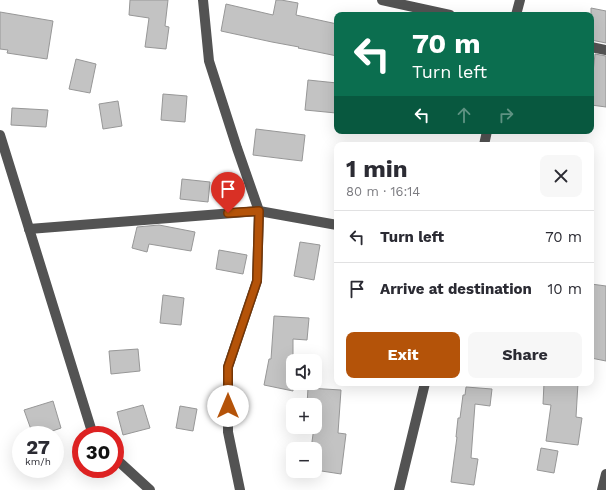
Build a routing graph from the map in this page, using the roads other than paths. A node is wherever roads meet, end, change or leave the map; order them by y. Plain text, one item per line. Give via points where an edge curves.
1 (203, 0) edge
2 (382, 0) edge
3 (520, 0) edge
4 (436, 12) edge
5 (517, 12) edge
6 (594, 48) edge
7 (606, 50) edge
8 (0, 135) edge
9 (259, 211) junction
10 (334, 224) edge
11 (29, 229) junction
12 (424, 386) edge
13 (90, 426) edge
14 (124, 466) edge
15 (606, 474) edge
16 (150, 490) edge
17 (240, 490) edge
18 (399, 490) edge
19 (602, 490) edge

1 - 9 street via 209,61
2 - 4 street
3 - 5 street
6 - 7 street
8 - 11 street
9 - 10 street
9 - 11 street
9 - 17 street via 257,281 228,367 228,432
11 - 13 street
12 - 18 street
14 - 16 street
15 - 19 street

